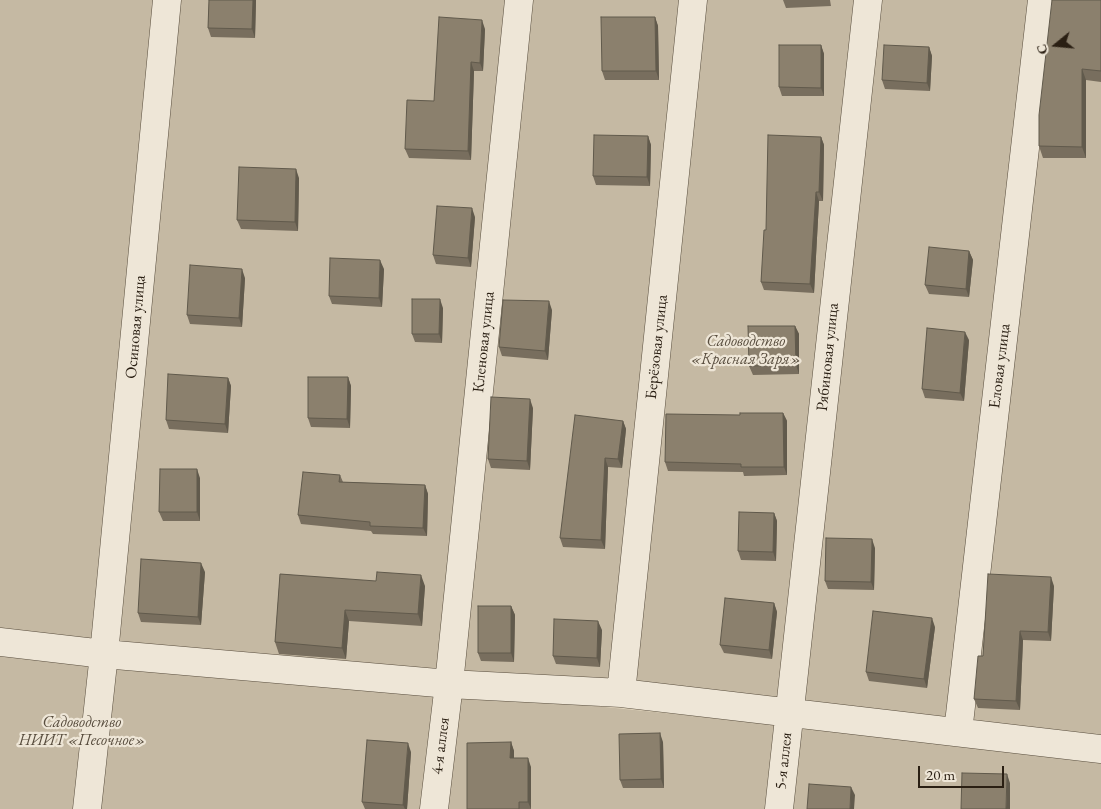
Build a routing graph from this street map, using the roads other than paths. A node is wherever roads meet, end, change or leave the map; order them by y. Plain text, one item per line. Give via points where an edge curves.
1 (167, 0) edge
2 (519, 0) edge
3 (694, 0) edge
4 (868, 0) edge
5 (1042, 0) edge
6 (0, 642) edge
7 (104, 654) junction
8 (448, 684) junction
9 (621, 693) junction
10 (789, 713) junction
11 (958, 732) junction
12 (1101, 749) edge
13 (87, 809) edge
14 (434, 809) edge
15 (779, 809) edge

1 - 7 street, Осиновая улица
2 - 8 street, Кленовая улица
3 - 9 street, Берёзовая улица
4 - 10 street, Рябиновая улица
5 - 11 street, Еловая улица
6 - 7 street
7 - 8 street
7 - 13 street, Осиновая улица
8 - 9 street
8 - 14 street, 4-я аллея
9 - 10 street
10 - 11 street
10 - 15 street, 5-я аллея
11 - 12 street

